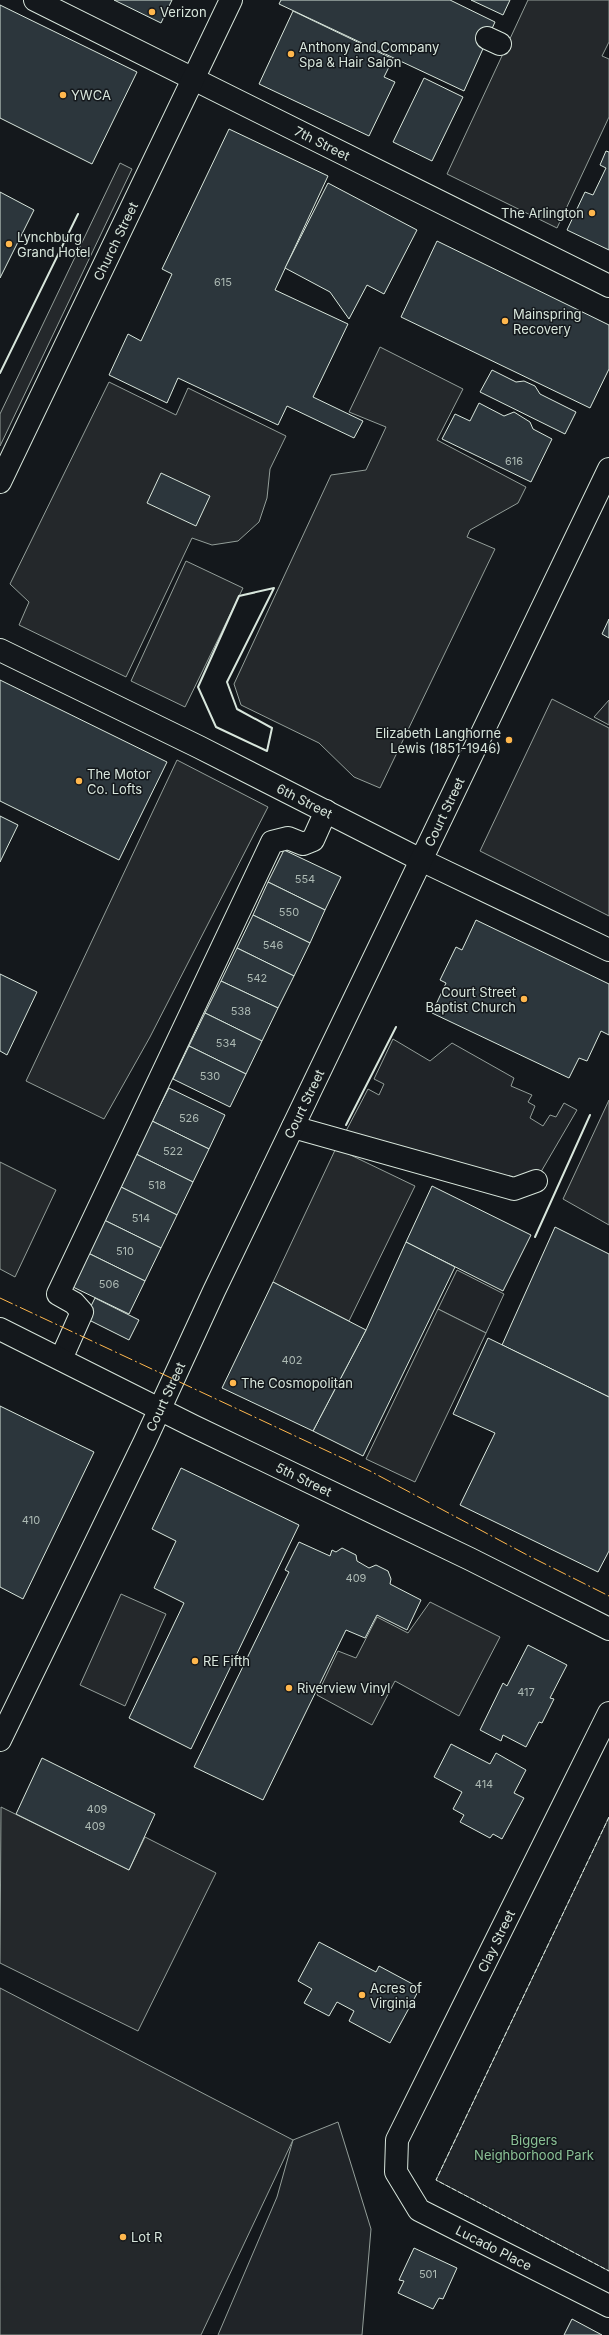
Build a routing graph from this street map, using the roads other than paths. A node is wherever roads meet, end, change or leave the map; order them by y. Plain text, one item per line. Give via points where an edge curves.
1 (35, 0) edge
2 (231, 0) edge
3 (194, 81) junction
4 (609, 286) edge
5 (609, 469) edge
6 (0, 482) edge
7 (0, 650) edge
8 (326, 811) junction
9 (421, 860) junction
10 (609, 950) edge
11 (293, 1126) junction
12 (536, 1181) dead end
13 (0, 1329) edge
14 (61, 1359) junction
15 (159, 1409) junction
16 (609, 1629) edge
17 (609, 1713) edge
18 (0, 1740) edge
19 (396, 2172) joint
20 (609, 2306) edge

1 - 3 street, 7th Street
2 - 3 street, Church Street
3 - 4 street, 7th Street
3 - 6 street, Church Street
5 - 9 street, Court Street
7 - 8 street, 6th Street
8 - 9 street, 6th Street
8 - 14 street via 313,840 304,844 288,838 272,842 58,1294 74,1303 82,1312
9 - 10 street, 6th Street
9 - 11 street, Court Street
11 - 12 street via 514,1189
11 - 15 street, Court Street
13 - 14 street, 5th Street
14 - 15 street, 5th Street
15 - 16 street, 5th Street
15 - 18 street, Court Street
17 - 19 street, Clay Street via 397,2140
19 - 20 street, Lucado Place via 419,2210

